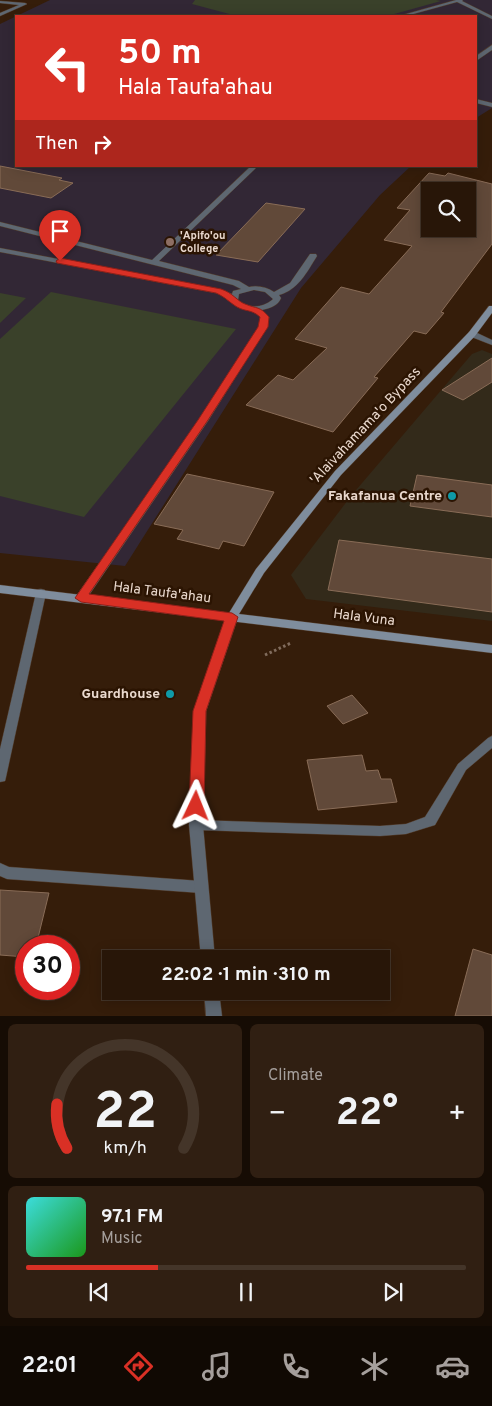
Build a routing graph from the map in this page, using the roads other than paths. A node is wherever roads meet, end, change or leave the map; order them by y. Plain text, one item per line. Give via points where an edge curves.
1 (460, 0) edge
2 (0, 2) edge
3 (405, 15) edge
4 (0, 16) edge
5 (492, 18) edge
6 (492, 48) edge
7 (477, 58) edge
8 (477, 102) edge
9 (492, 105) edge
10 (254, 167) edge
11 (0, 224) edge
12 (0, 250) edge
13 (313, 256) dead end
14 (154, 262) junction
15 (247, 288) junction
16 (276, 294) junction
17 (234, 300) junction
18 (256, 308) junction
19 (492, 308) edge
20 (472, 334) junction
21 (492, 343) edge
22 (0, 589) edge
23 (41, 593) junction
24 (81, 598) junction
25 (232, 617) junction
26 (492, 649) edge
27 (492, 741) edge
28 (0, 777) edge
29 (196, 824) junction
30 (0, 869) edge
31 (201, 887) junction
32 (207, 950) edge
33 (212, 1000) edge
34 (214, 1016) edge

1 - 3 street
1 - 5 street
2 - 4 street via 25,4
6 - 7 street
8 - 9 street
10 - 14 street
11 - 14 street
12 - 17 street via 218,291
13 - 16 street via 290,289
14 - 15 street
15 - 16 street via 262,288
15 - 17 street via 236,293
16 - 18 street via 274,304
17 - 18 street via 242,306
18 - 24 street via 265,317 263,327
19 - 20 main road, 'Alaivahamama'o Bypass
20 - 21 street
20 - 25 main road, 'Alaivahamama'o Bypass via 338,473 260,571
22 - 23 main road, Hala Taufa'ahau
23 - 24 main road, Hala Taufa'ahau
23 - 28 street
24 - 25 main road, Hala Taufa'ahau
25 - 26 main road, Hala Vuna
25 - 29 street via 200,711
27 - 29 street via 462,767 430,821 406,829 380,831
29 - 31 street
30 - 31 street via 7,873
31 - 32 street
33 - 34 street

